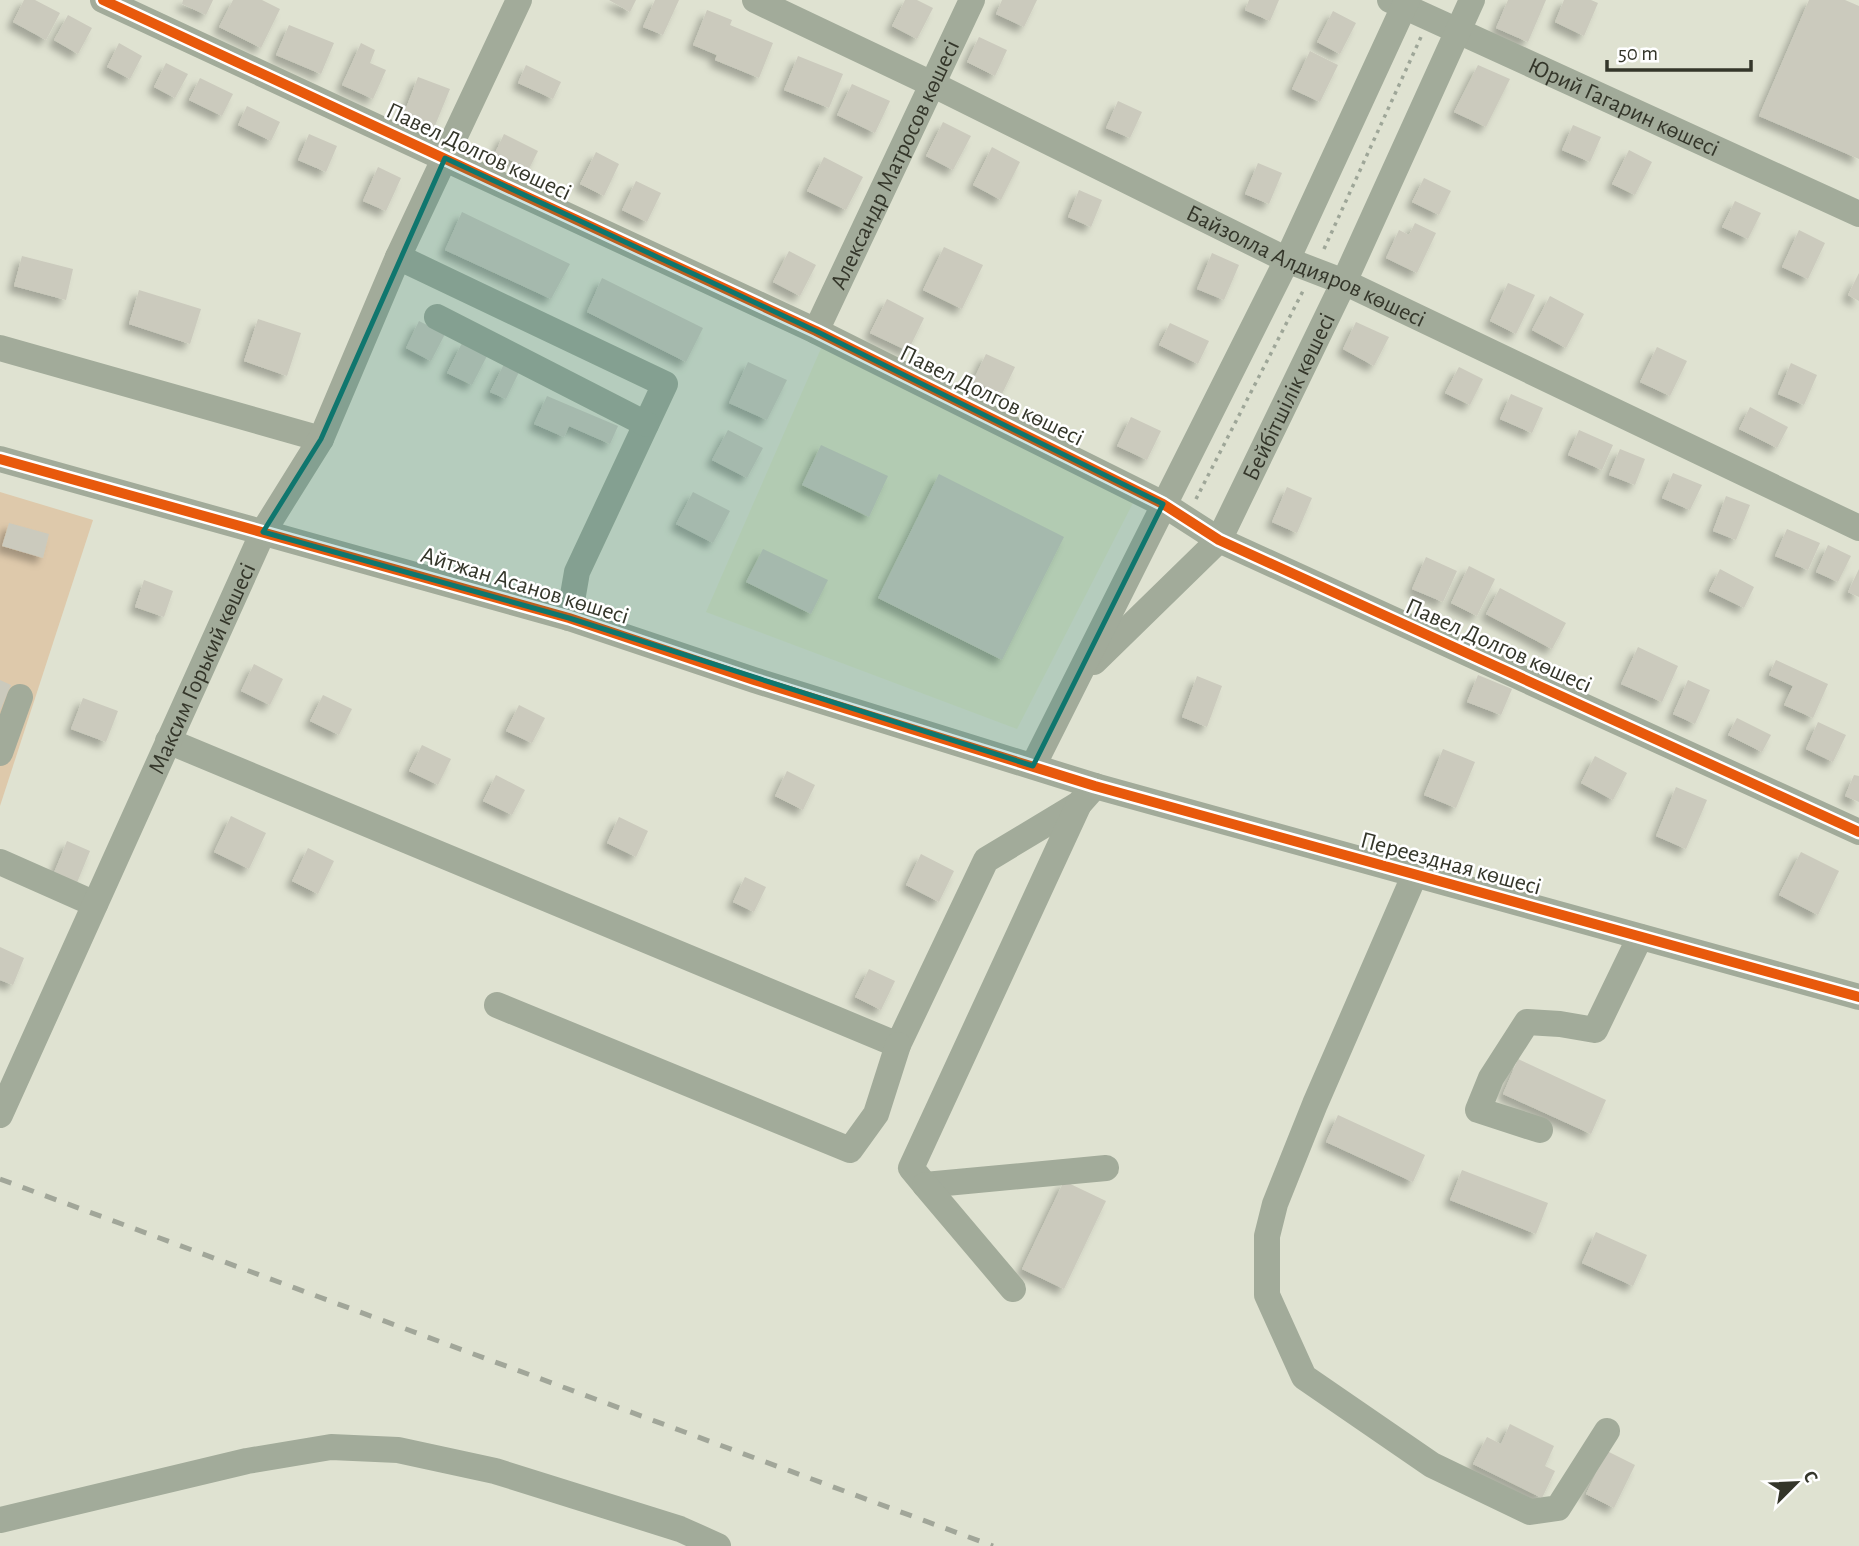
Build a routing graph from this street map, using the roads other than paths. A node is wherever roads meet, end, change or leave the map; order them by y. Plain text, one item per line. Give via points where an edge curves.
1 (103, 0) edge
2 (519, 0) edge
3 (755, 0) edge
4 (972, 0) edge
5 (1472, 0) edge
6 (1400, 2) edge
7 (1458, 31) junction
8 (932, 84) junction
9 (444, 158) junction
10 (1859, 214) edge
11 (398, 257) junction
12 (1287, 260) junction
13 (1344, 282) junction
14 (437, 317) dead end
15 (816, 331) junction
16 (0, 348) edge
17 (646, 424) junction
18 (321, 439) junction
19 (0, 459) edge
20 (1163, 504) junction
21 (1859, 528) edge
22 (263, 531) junction
23 (1220, 540) junction
24 (569, 618) junction
25 (1080, 676) junction
26 (20, 697) dead end
27 (168, 741) junction
28 (0, 753) edge
29 (1033, 766) junction
30 (1087, 795) junction
31 (1859, 832) edge
32 (0, 862) edge
33 (1415, 874) junction
34 (95, 904) junction
35 (1640, 937) junction
36 (1859, 997) edge
37 (497, 1004) dead end
38 (898, 1045) junction
39 (0, 1115) edge
40 (1540, 1130) dead end
41 (1106, 1168) dead end
42 (925, 1185) junction
43 (1013, 1289) dead end
44 (1607, 1431) dead end
45 (0, 1520) edge
46 (718, 1546) edge

1 - 9 street, Павел Долгов көшесі
2 - 9 street, Максим Горький көшесі
3 - 8 street, Байзолла Алдияров көшесі
4 - 8 street, Александр Матросов көшесі
5 - 7 street, Бейбітшілік көшесі
6 - 7 street, Юрий Гагарин көшесі
6 - 12 street, Бейбітшілік көшесі
7 - 10 street, Юрий Гагарин көшесі
7 - 13 street, Бейбітшілік көшесі
8 - 12 street, Байзолла Алдияров көшесі
8 - 15 street, Александр Матросов көшесі
9 - 11 street, Максим Горький көшесі
9 - 15 street, Павел Долгов көшесі
11 - 17 street via 665,384
11 - 18 street, Максим Горький көшесі
12 - 13 street, Байзолла Алдияров көшесі
12 - 20 street, Бейбітшілік көшесі
13 - 21 street, Байзолла Алдияров көшесі
13 - 23 street, Бейбітшілік көшесі
14 - 17 street
15 - 20 street, Павел Долгов көшесі
16 - 18 street
17 - 24 street via 577,572
18 - 22 street, Максим Горький көшесі
19 - 22 street, Айтжан Асанов көшесі
20 - 23 street, Павел Долгов көшесі
20 - 25 street, Бейбітшілік көшесі
22 - 24 street, Айтжан Асанов көшесі
22 - 27 street, Максим Горький көшесі
23 - 25 street, Бейбітшілік көшесі
23 - 31 street, Павел Долгов көшесі
24 - 29 street, Айтжан Асанов көшесі
25 - 29 street, Бейбітшілік көшесі
26 - 28 street
27 - 34 street, Максим Горький көшесі
27 - 38 street
29 - 30 street, Переездная көшесі
30 - 33 street, Переездная көшесі
30 - 38 street via 986,860
30 - 42 street via 911,1168
32 - 34 street
33 - 35 street, Переездная көшесі
33 - 44 street via 1275,1204 1267,1236 1267,1295 1304,1377 1432,1465 1530,1512 1558,1508
34 - 39 street, Максим Горький көшесі
35 - 36 street, Переездная көшесі
35 - 40 street via 1595,1030 1527,1022 1491,1078 1478,1111
37 - 38 street via 850,1150 876,1114
41 - 42 street
42 - 43 street
45 - 46 street via 247,1461 331,1447 398,1450 495,1471

